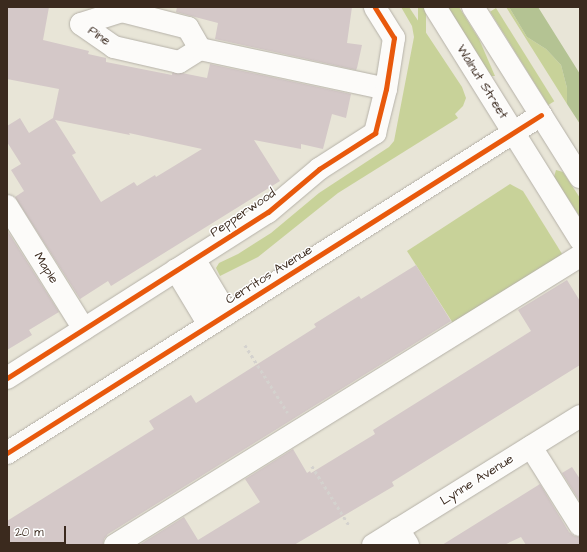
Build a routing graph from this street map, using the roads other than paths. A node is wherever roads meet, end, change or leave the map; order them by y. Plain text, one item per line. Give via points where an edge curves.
1 (375, 7) edge
2 (435, 7) edge
3 (473, 7) edge
4 (200, 49) dead end
5 (386, 89) junction
6 (541, 115) junction
7 (514, 132) junction
8 (580, 177) edge
9 (7, 206) edge
10 (580, 239) edge
11 (580, 256) edge
12 (194, 259) junction
13 (176, 270) junction
14 (218, 320) junction
15 (84, 329) junction
16 (7, 378) edge
17 (580, 416) edge
18 (531, 447) junction
19 (7, 453) edge
20 (580, 525) edge
21 (403, 537) edge
22 (115, 545) edge
23 (373, 545) edge

1 - 5 street, Pepperwood via 394,38
2 - 7 street, Walnut Street
3 - 6 street
4 - 5 street
5 - 12 street, Pepperwood via 375,133 319,169 268,212
6 - 7 street, Cerritos Avenue
6 - 8 street
7 - 10 street, Walnut Street
7 - 14 street, Cerritos Avenue
9 - 15 street, Maple
11 - 22 street
12 - 13 street, Pepperwood
12 - 14 street
13 - 14 street
13 - 15 street, Pepperwood
14 - 19 street, Cerritos Avenue
15 - 16 street, Pepperwood
17 - 18 street, Lynne Avenue
18 - 20 street
18 - 21 street, Lynne Avenue
21 - 23 street, Lynne Avenue

